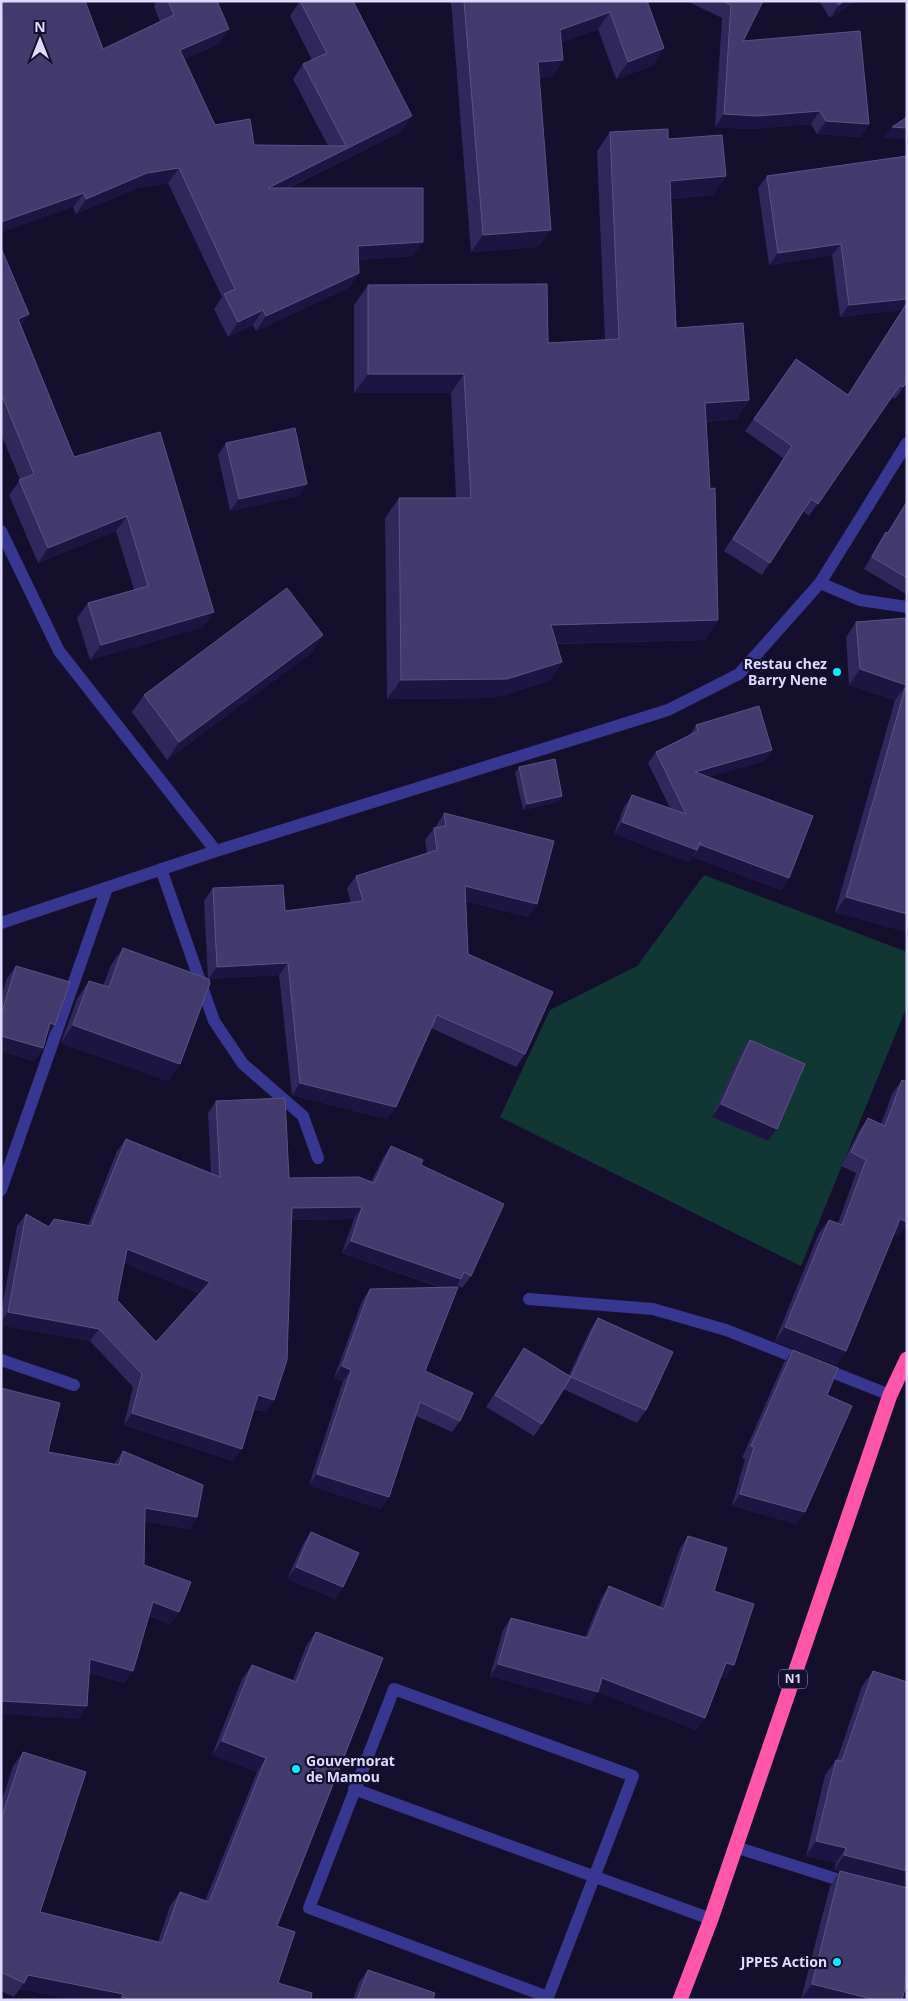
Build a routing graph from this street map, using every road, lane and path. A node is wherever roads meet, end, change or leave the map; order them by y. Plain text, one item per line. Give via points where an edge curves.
1 (907, 443) edge
2 (1, 531) edge
3 (820, 583) junction
4 (907, 608) edge
5 (216, 851) junction
6 (161, 869) junction
7 (107, 888) junction
8 (1, 923) edge
9 (318, 1158) dead end
10 (1, 1190) edge
11 (529, 1299) dead end
12 (907, 1359) edge
13 (1, 1360) edge
14 (74, 1385) dead end
15 (890, 1395) junction
16 (354, 1790) junction
17 (735, 1847) junction
18 (594, 1876) junction
19 (863, 1886) edge
20 (711, 1919) junction
21 (682, 1999) edge

1 - 3 street
2 - 5 street via 60,651
3 - 4 street via 860,600
3 - 5 street via 739,674 668,710
5 - 6 street
6 - 7 street
6 - 9 street via 214,1021 243,1064 303,1116
7 - 8 street
7 - 10 street
11 - 15 street via 653,1309 726,1330
12 - 15 highway, N1
13 - 14 street
15 - 17 highway, N1
16 - 18 street
16 - 18 street via 394,1689 633,1776
16 - 18 street via 309,1908 548,1997
17 - 19 street
17 - 20 highway, N1
18 - 20 street
20 - 21 highway, N1

